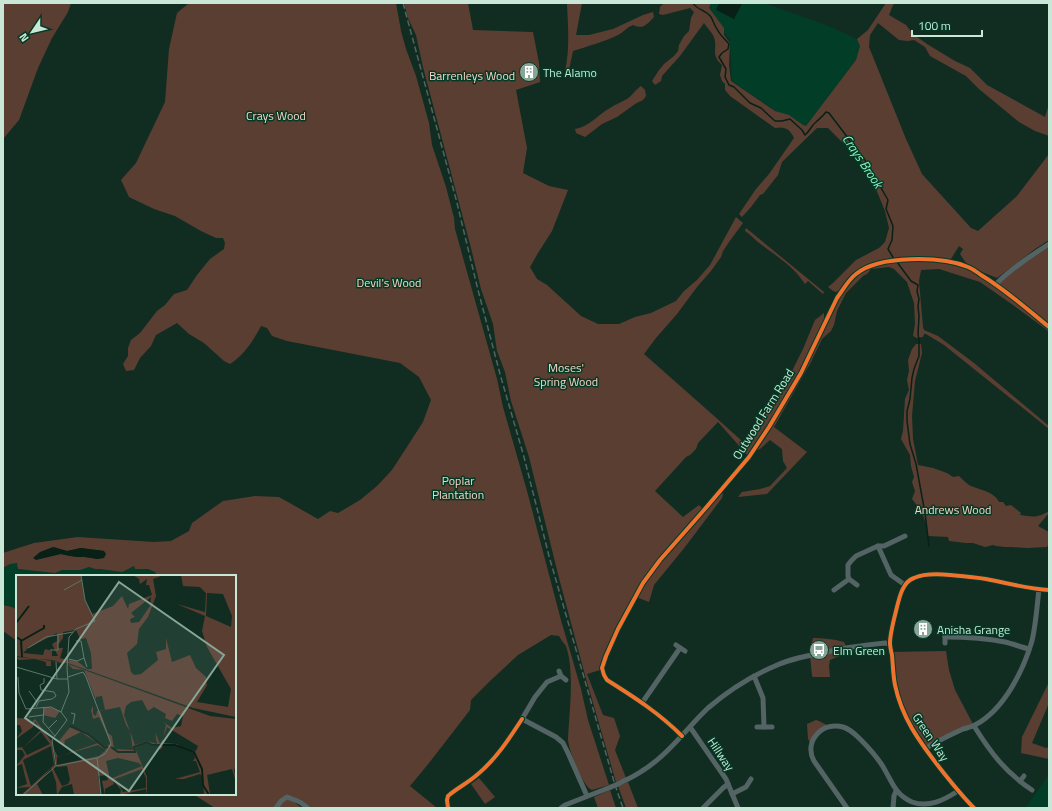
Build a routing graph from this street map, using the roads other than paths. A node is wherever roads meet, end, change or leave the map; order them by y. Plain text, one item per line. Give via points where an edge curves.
1 (1049, 244) edge
2 (996, 284) junction
3 (1049, 327) edge
4 (905, 536) dead end
5 (878, 546) junction
6 (849, 578) junction
7 (857, 585) dead end
8 (905, 585) junction
9 (1039, 589) junction
10 (834, 590) dead end
11 (1049, 590) edge
12 (945, 637) dead end
13 (890, 644) junction
14 (680, 648) dead end
15 (1029, 649) junction
16 (754, 676) junction
17 (566, 680) dead end
18 (642, 703) junction
19 (522, 719) junction
20 (692, 725) junction
21 (974, 726) junction
22 (757, 727) dead end
23 (764, 727) junction
24 (772, 727) dead end
25 (682, 736) junction
26 (925, 750) junction
27 (1024, 776) dead end
28 (751, 779) dead end
29 (1020, 782) junction
30 (728, 784) junction
31 (1032, 790) dead end
32 (896, 791) junction
33 (958, 791) junction
34 (732, 794) junction
35 (587, 796) junction
36 (926, 806) edge
37 (276, 808) edge
38 (308, 808) edge
39 (448, 808) edge
40 (562, 808) edge
41 (703, 808) edge
42 (738, 808) edge
43 (847, 808) edge
44 (893, 808) edge
45 (974, 808) edge

1 - 2 street
2 - 3 street, Outwood Farm Road
2 - 18 street, Outwood Farm Road via 968,267 946,261 919,259 875,264 856,274 845,287 801,373 750,457 660,560 636,594 618,629 602,668 604,675 607,680
4 - 5 street via 884,546
5 - 6 street via 851,561 847,572
5 - 8 street via 891,575
6 - 7 street
6 - 10 street
8 - 9 street via 912,578 939,575 986,579
8 - 13 street, Green Way via 895,613
9 - 11 street
9 - 15 street
12 - 15 street via 980,638
13 - 16 street via 854,646 812,655 775,666
13 - 26 street, Green Way via 898,698 903,713
14 - 18 street
15 - 21 street via 1019,675 1004,699 991,714
16 - 20 street via 718,700
16 - 23 street via 763,698
17 - 19 street via 560,673 547,682
18 - 25 street, Outwood Farm Road
19 - 35 street via 563,743
19 - 39 street via 487,766 448,796
20 - 25 street
20 - 30 street, Hillway
21 - 26 street via 947,736
21 - 29 street via 1002,766
22 - 23 street
23 - 24 street
25 - 35 street, bridge via 636,775
26 - 33 street, Green Way
27 - 29 street
28 - 34 street via 746,787
29 - 31 street
30 - 34 street, Hillway
30 - 41 street
32 - 36 street via 912,802
32 - 43 street via 881,764 856,735 844,727 825,728 814,737 810,752
32 - 44 street
33 - 36 street
33 - 45 street, Green Way
34 - 42 street, Hillway
35 - 40 street
37 - 38 street via 286,797

